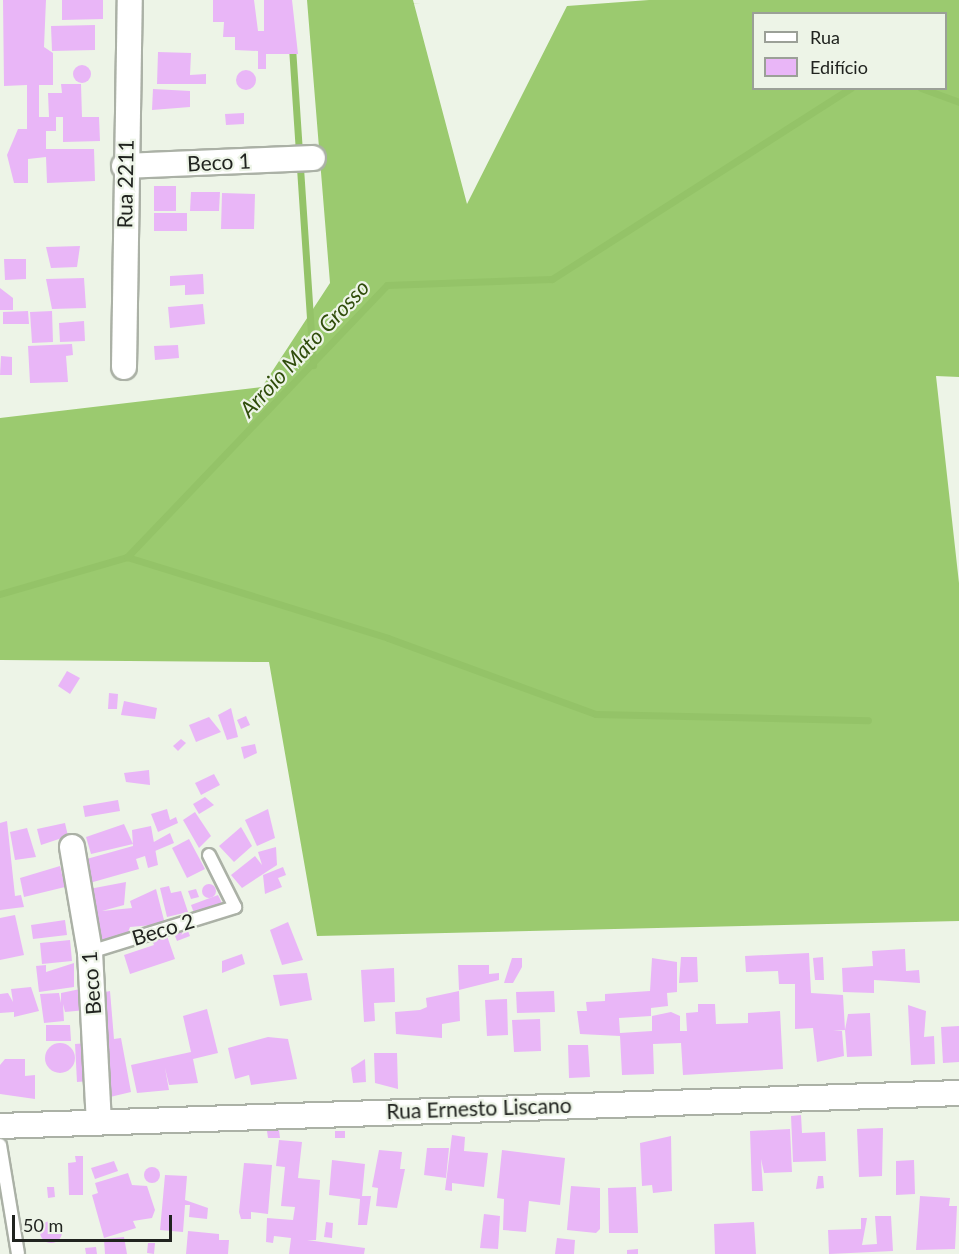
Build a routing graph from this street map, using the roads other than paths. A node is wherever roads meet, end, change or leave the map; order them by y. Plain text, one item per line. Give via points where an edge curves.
1 (130, 0) edge
2 (313, 158) dead end
3 (124, 166) junction
4 (124, 367) dead end
5 (72, 847) dead end
6 (209, 855) dead end
7 (90, 952) junction
8 (959, 1093) edge
9 (99, 1121) junction
10 (0, 1126) edge
11 (0, 1145) edge
12 (18, 1254) edge

1 - 3 street, Rua 2211
2 - 3 street, Beco 1
3 - 4 street, Rua 2211
5 - 7 street, Beco 1
6 - 7 lane, Beco 2 via 235,907
7 - 9 street, Beco 1
8 - 9 street, Rua Ernesto Liscano
9 - 10 street, Rua Ernesto Liscano
11 - 12 lane

